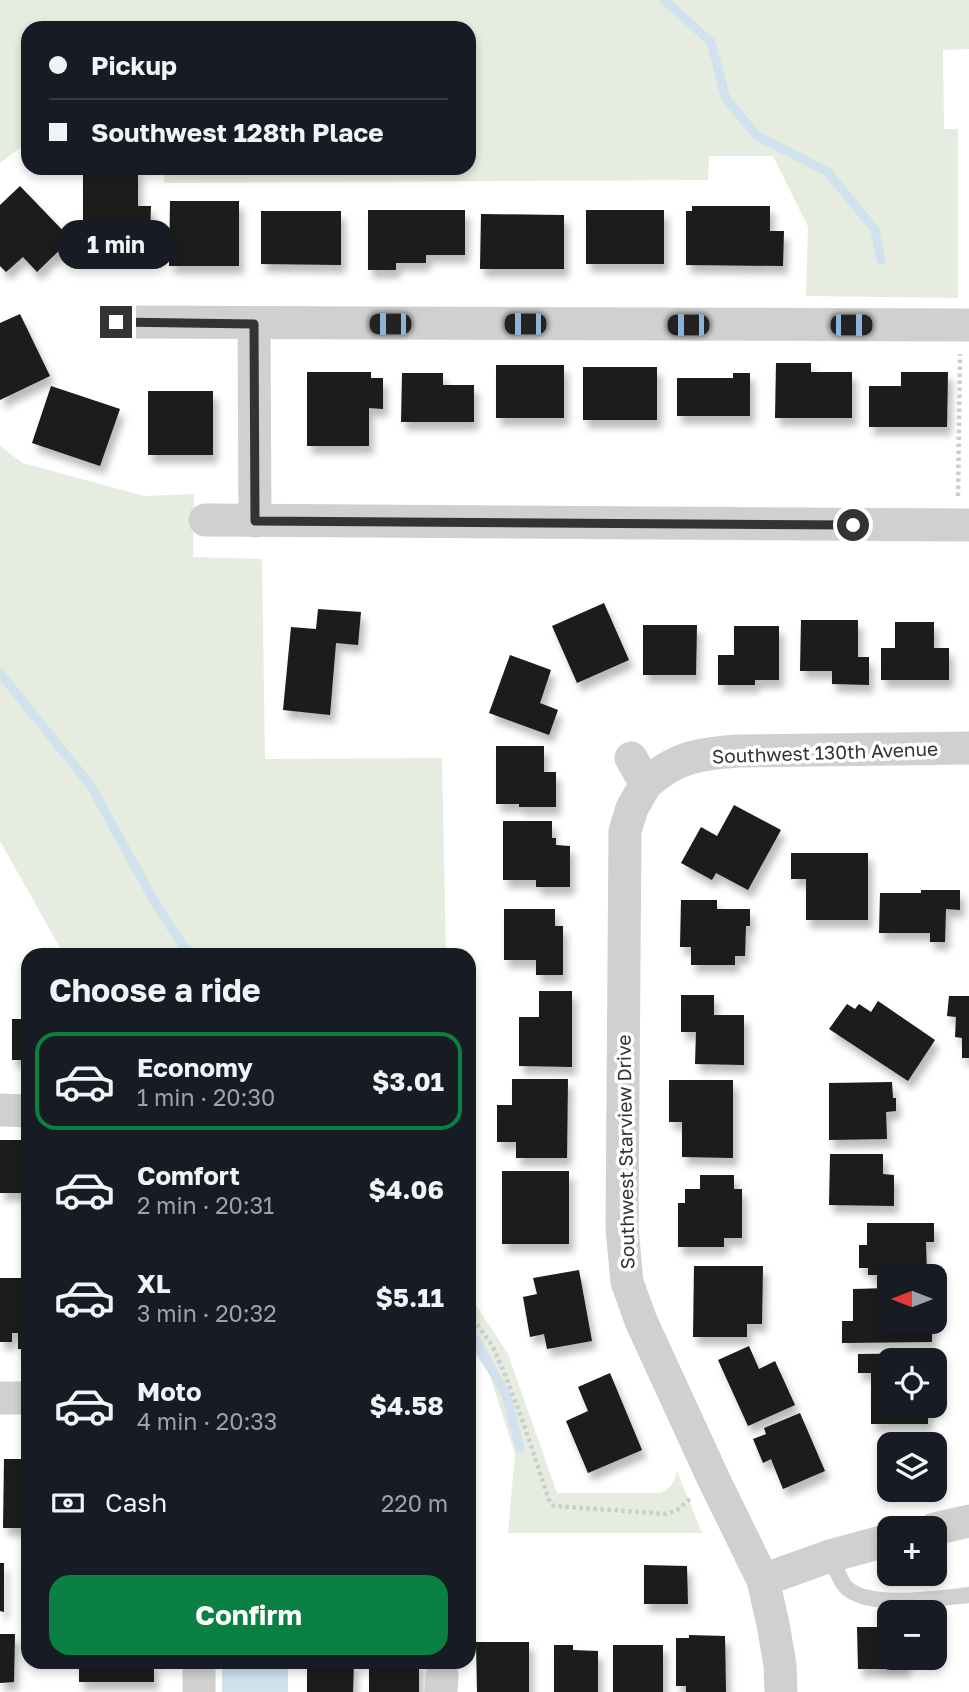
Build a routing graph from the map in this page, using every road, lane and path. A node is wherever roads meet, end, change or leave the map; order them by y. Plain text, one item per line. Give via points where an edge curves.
1 (116, 322) dead end
2 (254, 324) junction
3 (964, 325) edge
4 (205, 520) dead end
5 (255, 521) junction
6 (964, 526) edge
7 (969, 748) edge
8 (639, 771) joint
9 (0, 1110) edge
10 (21, 1111) edge
11 (476, 1323) edge
12 (0, 1398) edge
13 (21, 1398) edge
14 (714, 1480) junction
15 (969, 1521) edge
16 (947, 1526) edge
17 (877, 1543) edge
18 (830, 1556) junction
19 (763, 1580) junction
20 (969, 1595) edge
21 (199, 1669) edge
22 (198, 1692) edge
23 (781, 1692) edge

1 - 2 street
2 - 3 street
2 - 5 street
3 - 6 path
4 - 5 street
5 - 6 street
7 - 8 street, Southwest 130th Avenue via 715,752 679,761 659,773
8 - 14 street, Southwest Starview Drive via 625,831 622,1228 627,1282
9 - 10 street
11 - 14 path via 504,1372 554,1506 665,1514 676,1511
12 - 13 street
14 - 19 street, Southwest Starview Drive
15 - 16 street
17 - 18 street
18 - 19 street
18 - 20 lane via 846,1587 875,1600
19 - 23 street, Southwest Starview Drive via 774,1625
21 - 22 street

